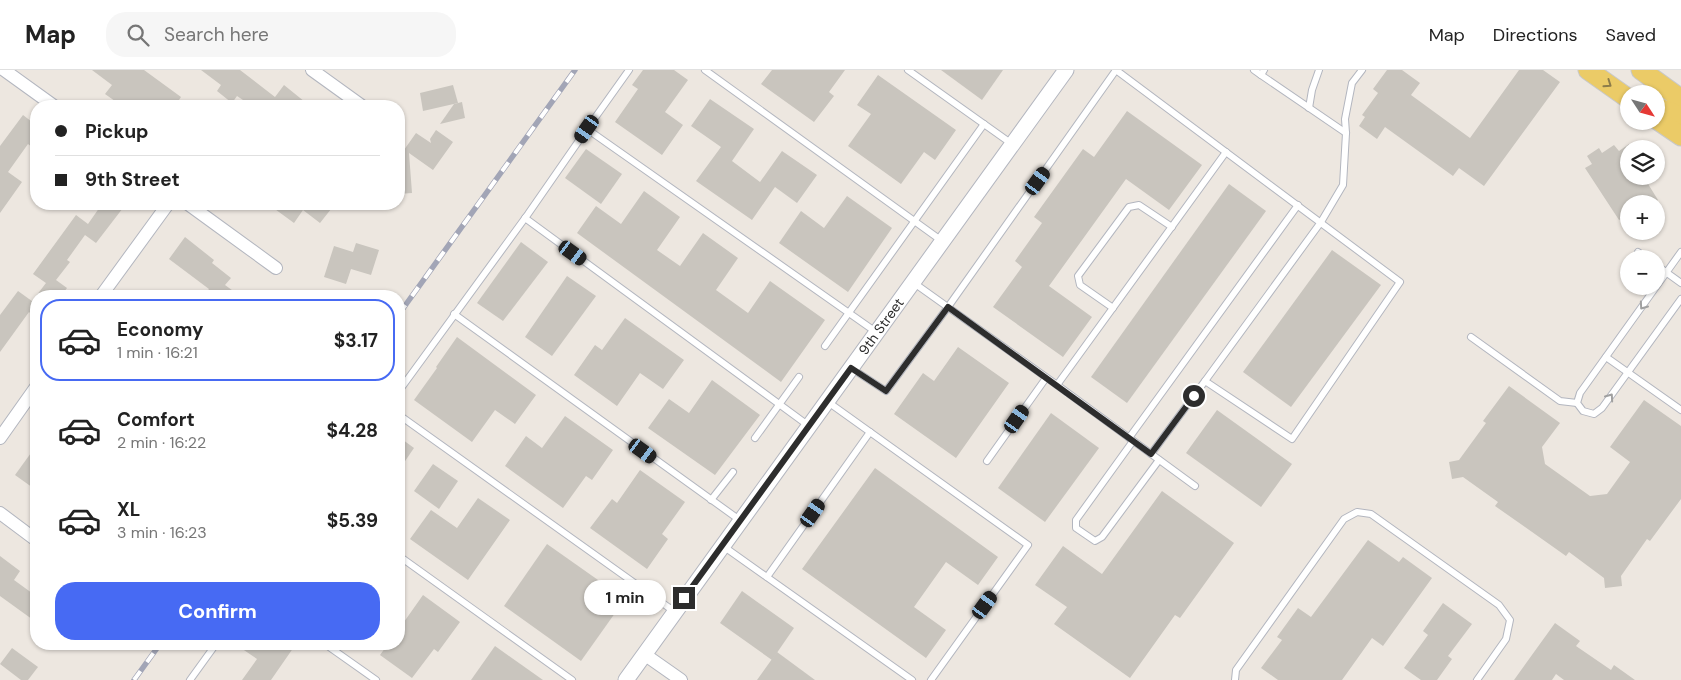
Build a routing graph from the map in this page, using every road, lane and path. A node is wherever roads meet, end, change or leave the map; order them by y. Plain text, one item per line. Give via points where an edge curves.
1 (4, 70) edge
2 (312, 70) edge
3 (628, 70) edge
4 (705, 70) edge
5 (908, 70) edge
6 (1066, 70) edge
7 (1116, 70) edge
8 (1254, 70) edge
9 (1319, 70) edge
10 (1362, 70) edge
11 (1588, 70) edge
12 (1641, 70) edge
13 (1262, 72) edge
14 (1620, 93) edge
15 (1676, 93) edge
16 (46, 100) edge
17 (354, 100) edge
18 (1309, 108) junction
19 (1665, 110) edge
20 (1681, 119) edge
21 (984, 124) junction
22 (1665, 125) edge
23 (587, 129) junction
24 (1346, 134) junction
25 (1681, 136) edge
26 (1012, 144) junction
27 (1226, 152) junction
28 (1298, 205) junction
29 (164, 210) edge
30 (196, 210) edge
31 (525, 218) junction
32 (914, 220) junction
33 (1321, 222) junction
34 (1172, 227) junction
35 (942, 241) junction
36 (1681, 252) edge
37 (276, 268) dead end
38 (1666, 272) junction
39 (913, 282) junction
40 (1681, 283) edge
41 (105, 290) edge
42 (1681, 299) edge
43 (948, 307) junction
44 (1113, 308) junction
45 (848, 313) junction
46 (454, 314) junction
47 (876, 332) junction
48 (1471, 337) dead end
49 (825, 346) dead end
50 (1606, 357) junction
51 (851, 368) junction
52 (1628, 372) junction
53 (799, 377) dead end
54 (1046, 378) junction
55 (1205, 382) junction
56 (405, 383) edge
57 (1057, 385) junction
58 (30, 396) edge
59 (827, 401) junction
60 (1577, 403) junction
61 (780, 405) junction
62 (1681, 410) edge
63 (405, 419) edge
64 (809, 426) junction
65 (870, 432) junction
66 (0, 438) edge
67 (755, 438) dead end
68 (1131, 439) junction
69 (1151, 454) junction
70 (1159, 460) junction
71 (987, 461) dead end
72 (732, 472) dead end
73 (1195, 486) dead end
74 (711, 500) junction
75 (0, 514) edge
76 (740, 521) junction
77 (30, 536) edge
78 (722, 546) junction
79 (405, 560) edge
80 (767, 577) junction
81 (675, 612) junction
82 (212, 650) edge
83 (334, 650) edge
84 (644, 654) junction
85 (190, 680) edge
86 (376, 680) edge
87 (572, 680) edge
88 (626, 680) edge
89 (681, 680) edge
90 (912, 680) edge
91 (931, 680) edge
92 (1235, 680) edge
93 (1476, 680) edge

1 - 16 street
2 - 17 street
3 - 23 lane
4 - 32 lane
5 - 21 lane
6 - 26 street, 9th Street
7 - 27 lane
7 - 43 lane
8 - 13 lane
9 - 18 lane
10 - 24 lane via 1352,84 1345,119
11 -> 14 main road
12 - 15 main road
13 - 18 lane
18 - 24 lane
19 - 20 main road
21 - 26 lane
21 - 32 lane
22 - 25 main road
23 - 31 lane
23 - 45 lane
24 - 33 lane via 1343,185
26 - 35 street, 9th Street
27 - 28 lane
27 - 34 lane
28 - 33 lane
28 - 68 lane
29 - 41 street
30 - 37 street
31 - 46 lane
31 - 61 lane
32 - 35 lane
32 - 45 lane
33 - 55 lane
33 - 55 lane via 1400,282 1292,439
34 - 44 lane
34 - 44 lane via 1139,205 1129,206 1089,260 1078,276 1080,285
35 - 39 street, 9th Street
36 - 38 lane
38 - 40 lane
38 -> 50 lane
39 - 43 lane
39 - 47 street, 9th Street
42 - 52 lane
43 - 51 lane via 886,391
43 - 54 lane
44 - 57 lane
45 - 47 lane
45 - 49 lane
46 - 56 lane
46 - 74 lane
47 - 51 street, 9th Street
48 - 60 lane via 1560,401
50 - 52 lane
50 - 60 lane via 1580,393
51 - 59 street, 9th Street
60 -> 52 lane via 1583,411 1594,414
52 - 62 lane
53 - 61 lane
54 - 57 lane
54 - 71 lane
55 - 69 lane
57 - 68 lane
58 - 66 street
59 - 64 street, 9th Street
59 - 65 lane
61 - 64 lane
61 - 67 lane
63 - 81 lane
64 - 76 street, 9th Street
65 - 80 lane
65 - 91 lane via 1028,545
68 - 69 lane
68 - 70 lane via 1076,520 1076,528 1094,541 1102,537
69 - 70 lane
70 - 73 lane
72 - 74 lane
74 - 76 lane
75 - 77 street
76 - 78 street, 9th Street
78 - 80 lane
78 - 81 street, 9th Street
79 - 87 lane
80 - 90 lane
81 - 84 street, 9th Street
82 - 85 lane
83 - 86 lane
84 - 88 street, 9th Street
84 - 89 street
92 - 93 lane via 1236,670 1344,519 1357,512 1371,514 1499,605 1510,620 1506,639

